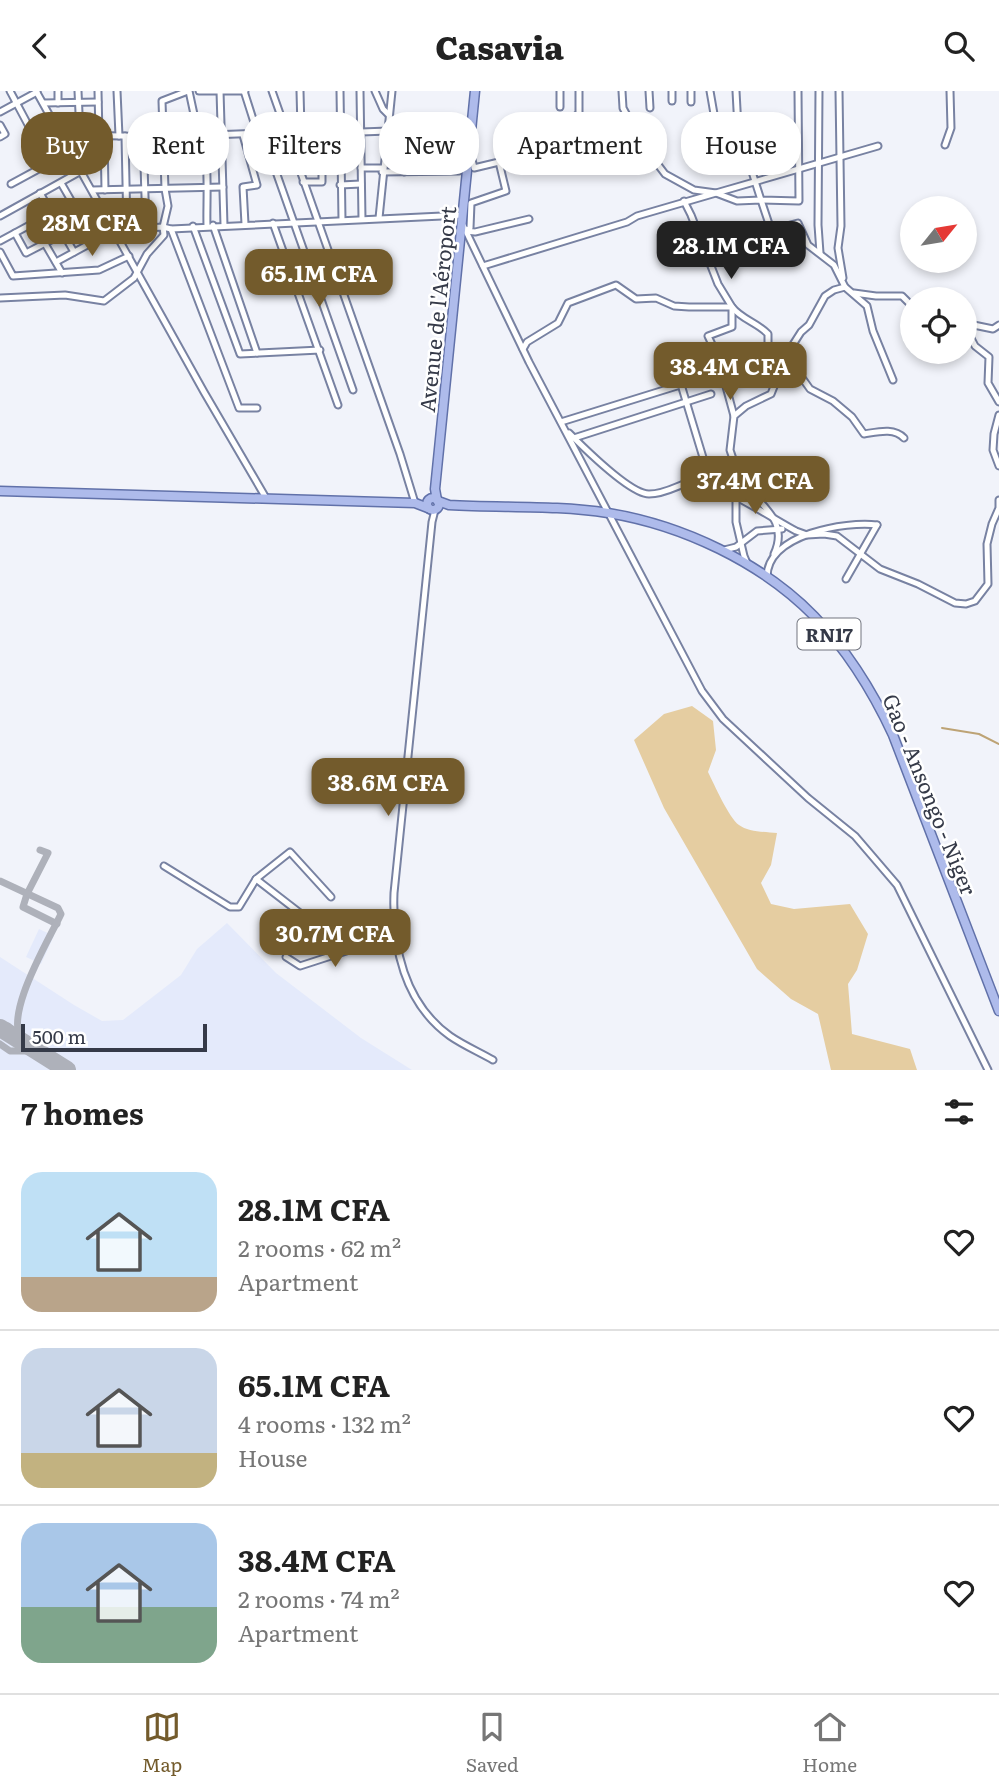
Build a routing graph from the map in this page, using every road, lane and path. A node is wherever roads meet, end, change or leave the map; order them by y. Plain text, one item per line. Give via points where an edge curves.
1 (10, 91) edge
2 (58, 91) edge
3 (78, 91) edge
4 (98, 91) edge
5 (117, 91) edge
6 (189, 91) edge
7 (199, 91) edge
8 (220, 91) edge
9 (245, 91) edge
10 (272, 91) edge
11 (300, 91) edge
12 (340, 91) edge
13 (360, 91) edge
14 (375, 91) edge
15 (392, 91) edge
16 (475, 91) edge
17 (560, 91) edge
18 (579, 91) edge
19 (622, 91) edge
20 (649, 91) edge
21 (672, 91) edge
22 (691, 91) edge
23 (710, 91) edge
24 (736, 91) edge
25 (798, 91) edge
26 (819, 91) edge
27 (839, 91) edge
28 (950, 91) edge
29 (36, 92) edge
30 (672, 101) dead end
31 (79, 102) junction
32 (98, 102) junction
33 (691, 102) dead end
34 (16, 103) junction
35 (43, 103) junction
36 (58, 103) junction
37 (560, 107) dead end
38 (649, 108) dead end
39 (0, 112) edge
40 (21, 112) edge
41 (48, 112) edge
42 (79, 112) edge
43 (99, 112) edge
44 (162, 112) edge
45 (194, 112) edge
46 (220, 112) edge
47 (253, 112) edge
48 (279, 112) edge
49 (301, 112) edge
50 (341, 112) edge
51 (361, 112) edge
52 (386, 112) edge
53 (389, 112) edge
54 (473, 112) edge
55 (579, 112) edge
56 (714, 112) edge
57 (798, 112) edge
58 (0, 125) edge
59 (229, 135) edge
60 (243, 135) edge
61 (113, 136) edge
62 (122, 136) junction
63 (127, 136) edge
64 (0, 137) edge
65 (945, 145) dead end
66 (878, 146) dead end
67 (841, 158) junction
68 (818, 164) junction
69 (801, 168) edge
70 (29, 175) edge
71 (74, 175) edge
72 (83, 175) edge
73 (104, 175) edge
74 (144, 175) edge
75 (164, 175) edge
76 (205, 175) edge
77 (222, 175) edge
78 (254, 175) edge
79 (277, 175) edge
80 (300, 175) edge
81 (323, 175) edge
82 (340, 175) edge
83 (361, 175) edge
84 (382, 175) edge
85 (466, 175) edge
86 (502, 175) edge
87 (779, 175) edge
88 (797, 175) edge
89 (61, 183) junction
90 (303, 183) junction
91 (755, 183) junction
92 (12, 184) dead end
93 (361, 184) junction
94 (340, 185) junction
95 (223, 187) junction
96 (206, 188) junction
97 (145, 189) junction
98 (165, 189) junction
99 (92, 190) junction
100 (105, 190) junction
101 (126, 190) junction
102 (40, 193) junction
103 (716, 193) junction
104 (761, 200) junction
105 (684, 201) junction
106 (1, 213) edge
107 (52, 213) junction
108 (379, 218) junction
109 (462, 218) junction
110 (362, 219) junction
111 (529, 219) dead end
112 (316, 220) junction
113 (342, 220) junction
114 (273, 222) junction
115 (295, 222) junction
116 (84, 223) junction
117 (245, 224) junction
118 (210, 225) junction
119 (224, 225) junction
120 (193, 226) junction
121 (163, 227) junction
122 (146, 228) junction
123 (127, 229) junction
124 (171, 229) junction
125 (115, 230) junction
126 (466, 231) junction
127 (63, 232) junction
128 (15, 233) junction
129 (0, 241) edge
130 (95, 242) junction
131 (44, 243) junction
132 (0, 252) edge
133 (74, 252) junction
134 (820, 253) junction
135 (129, 256) junction
136 (56, 262) junction
137 (483, 266) junction
138 (138, 272) junction
139 (62, 273) junction
140 (845, 286) junction
141 (854, 293) junction
142 (900, 296) edge
143 (0, 298) edge
144 (732, 307) junction
145 (999, 325) edge
146 (977, 326) edge
147 (977, 347) edge
148 (523, 349) junction
149 (320, 350) junction
150 (257, 353) junction
151 (673, 358) dead end
152 (782, 366) junction
153 (722, 372) junction
154 (893, 380) dead end
155 (681, 384) junction
156 (353, 390) dead end
157 (711, 394) dead end
158 (687, 402) junction
159 (999, 402) edge
160 (338, 405) dead end
161 (257, 408) dead end
162 (999, 415) edge
163 (734, 416) junction
164 (562, 424) junction
165 (574, 438) junction
166 (904, 438) dead end
167 (999, 466) edge
168 (736, 468) junction
169 (711, 484) dead end
170 (0, 491) edge
171 (265, 498) junction
172 (736, 498) junction
173 (999, 500) edge
174 (417, 503) junction
175 (433, 504) junction
176 (608, 513) junction
177 (776, 521) junction
178 (780, 530) junction
179 (796, 531) junction
180 (807, 535) junction
181 (742, 542) junction
182 (721, 551) junction
183 (861, 552) junction
184 (769, 564) junction
185 (753, 570) junction
186 (767, 579) junction
187 (846, 579) dead end
188 (164, 866) dead end
189 (256, 879) junction
190 (331, 897) dead end
191 (335, 940) dead end
192 (391, 940) dead end
193 (286, 957) dead end
194 (999, 1011) edge
195 (493, 1060) dead end
196 (988, 1070) edge

1 - 34 street
2 - 36 street
3 - 31 street
4 - 32 street
5 - 62 street
6 - 44 street via 162,101
6 - 45 street
7 - 8 street
8 - 9 street
8 - 46 street
9 - 47 street
10 - 48 street
11 - 49 street
12 - 50 street
13 - 51 street
14 - 52 street
15 - 53 street
16 - 54 main road, Avenue de l'Aéroport
17 - 37 street
18 - 55 street
19 - 103 street via 623,108 665,174 694,190
20 - 38 street
21 - 30 street
22 - 33 street
23 - 56 street
24 - 91 street via 738,128
25 - 57 street
26 - 68 street
27 - 67 street
28 - 65 street via 951,128
29 - 34 street
29 - 35 street
31 - 32 street
31 - 36 street
31 - 42 street
32 - 43 street
34 - 39 street
34 - 40 street
35 - 36 street
35 - 41 street
58 - 64 street via 5,134
59 - 60 street
61 - 62 street
62 - 63 street
62 - 101 street
66 - 67 street
67 - 68 street
67 - 140 street via 838,248
68 - 69 street
68 - 134 street
70 - 92 street
71 - 89 street
72 - 99 street
73 - 100 street
74 - 97 street
75 - 98 street
76 - 96 street
77 - 95 street
78 - 117 street via 257,185 243,187
79 - 115 street
80 - 90 street
81 - 90 street via 323,183
82 - 94 street
83 - 93 street
84 - 108 street
85 - 109 main road, Avenue de l'Aéroport
86 - 126 street via 506,191 471,203
87 - 91 street
88 - 104 street via 799,201
89 - 102 street
89 - 116 street
90 - 112 street
91 - 103 street
91 - 104 street
93 - 94 street
93 - 110 street
94 - 113 street
95 - 96 street
95 - 119 street
96 - 98 street
96 - 118 street
97 - 98 street
97 - 101 street
97 - 122 street
98 - 121 street via 168,206
99 - 100 street
99 - 125 street
100 - 101 street
101 - 123 street
102 - 106 street
102 - 107 street
103 - 104 street via 737,201
103 - 105 street
104 - 134 street via 771,230 798,223 808,245
105 - 137 street
105 - 144 street via 718,285
107 - 127 street
107 - 128 street
108 - 109 street
108 - 110 street
109 - 126 street
109 - 175 main road, Avenue de l'Aéroport
110 - 113 street
111 - 126 street
112 - 113 street
112 - 115 street
112 - 174 street
114 - 115 street
114 - 117 street
114 - 149 street
115 - 156 street
116 - 127 street
116 - 130 street
117 - 119 street
118 - 119 street
118 - 120 street
118 - 150 street
120 - 124 street
120 - 150 street via 240,354
121 - 122 street
121 - 124 street
121 - 138 street via 164,235
122 - 123 street
123 - 125 street
124 - 161 street via 239,408
125 - 130 street
125 - 135 street
126 - 137 street
127 - 131 street
127 - 133 street
128 - 129 street
128 - 131 street via 26,253
130 - 133 street
131 - 136 street
132 - 139 street via 13,276
133 - 136 street
134 - 140 street via 834,265
135 - 138 street
135 - 139 street via 99,270
136 - 139 street
137 - 148 street
138 - 143 street via 104,301 65,295
138 - 171 street
140 - 141 street
140 - 152 street via 825,296
141 - 142 street
141 - 154 street via 867,306
144 - 148 street via 674,306 656,298 636,299 616,285 568,303 558,323
144 - 152 street via 768,334 768,349
144 - 153 street via 732,327 708,336
145 - 146 street via 993,329
147 - 159 street via 989,356 988,383
148 - 164 street
149 - 150 street
149 - 160 street
151 - 155 street
152 - 163 street via 771,394
152 - 166 street via 833,401 864,435 879,430 900,433
153 - 155 street
153 - 163 street
155 - 158 street
155 - 164 street
157 - 158 street
158 - 165 street
158 - 169 street
162 - 167 street via 993,450
163 - 168 street via 730,450
164 - 165 street
164 - 176 street
165 - 172 street via 621,481 646,494 668,492 695,481
168 - 172 street
168 - 177 street via 743,484
170 - 171 main road
171 - 174 main road
172 - 177 street
172 - 181 street
173 - 183 street via 987,544 988,584 973,602 955,603 880,569
174 - 175 main road
175 - 176 main road, Gao - Ansongo - Niger / RN17
175 - 195 street via 393,926 408,985 425,1014 451,1036
176 - 182 main road, Gao - Ansongo - Niger / RN17 via 667,528
176 - 196 street via 702,691 723,719 855,837 897,885
177 - 178 street
177 - 179 street
178 - 179 street
178 - 181 street via 757,531
178 - 184 street
179 - 180 street
180 - 183 street via 837,536
180 - 183 street via 844,524 877,525
180 - 184 street via 780,549
181 - 182 street
181 - 185 street
182 - 185 main road, Gao - Ansongo - Niger / RN17
183 - 187 street
184 - 185 street
184 - 186 street
185 - 186 main road, Gao - Ansongo - Niger / RN17
186 - 194 main road, Gao - Ansongo - Niger / RN17 via 816,618 853,664 881,710
188 - 189 street via 230,907 239,907
189 - 190 street via 290,852
189 - 191 street
192 - 193 street via 300,966

